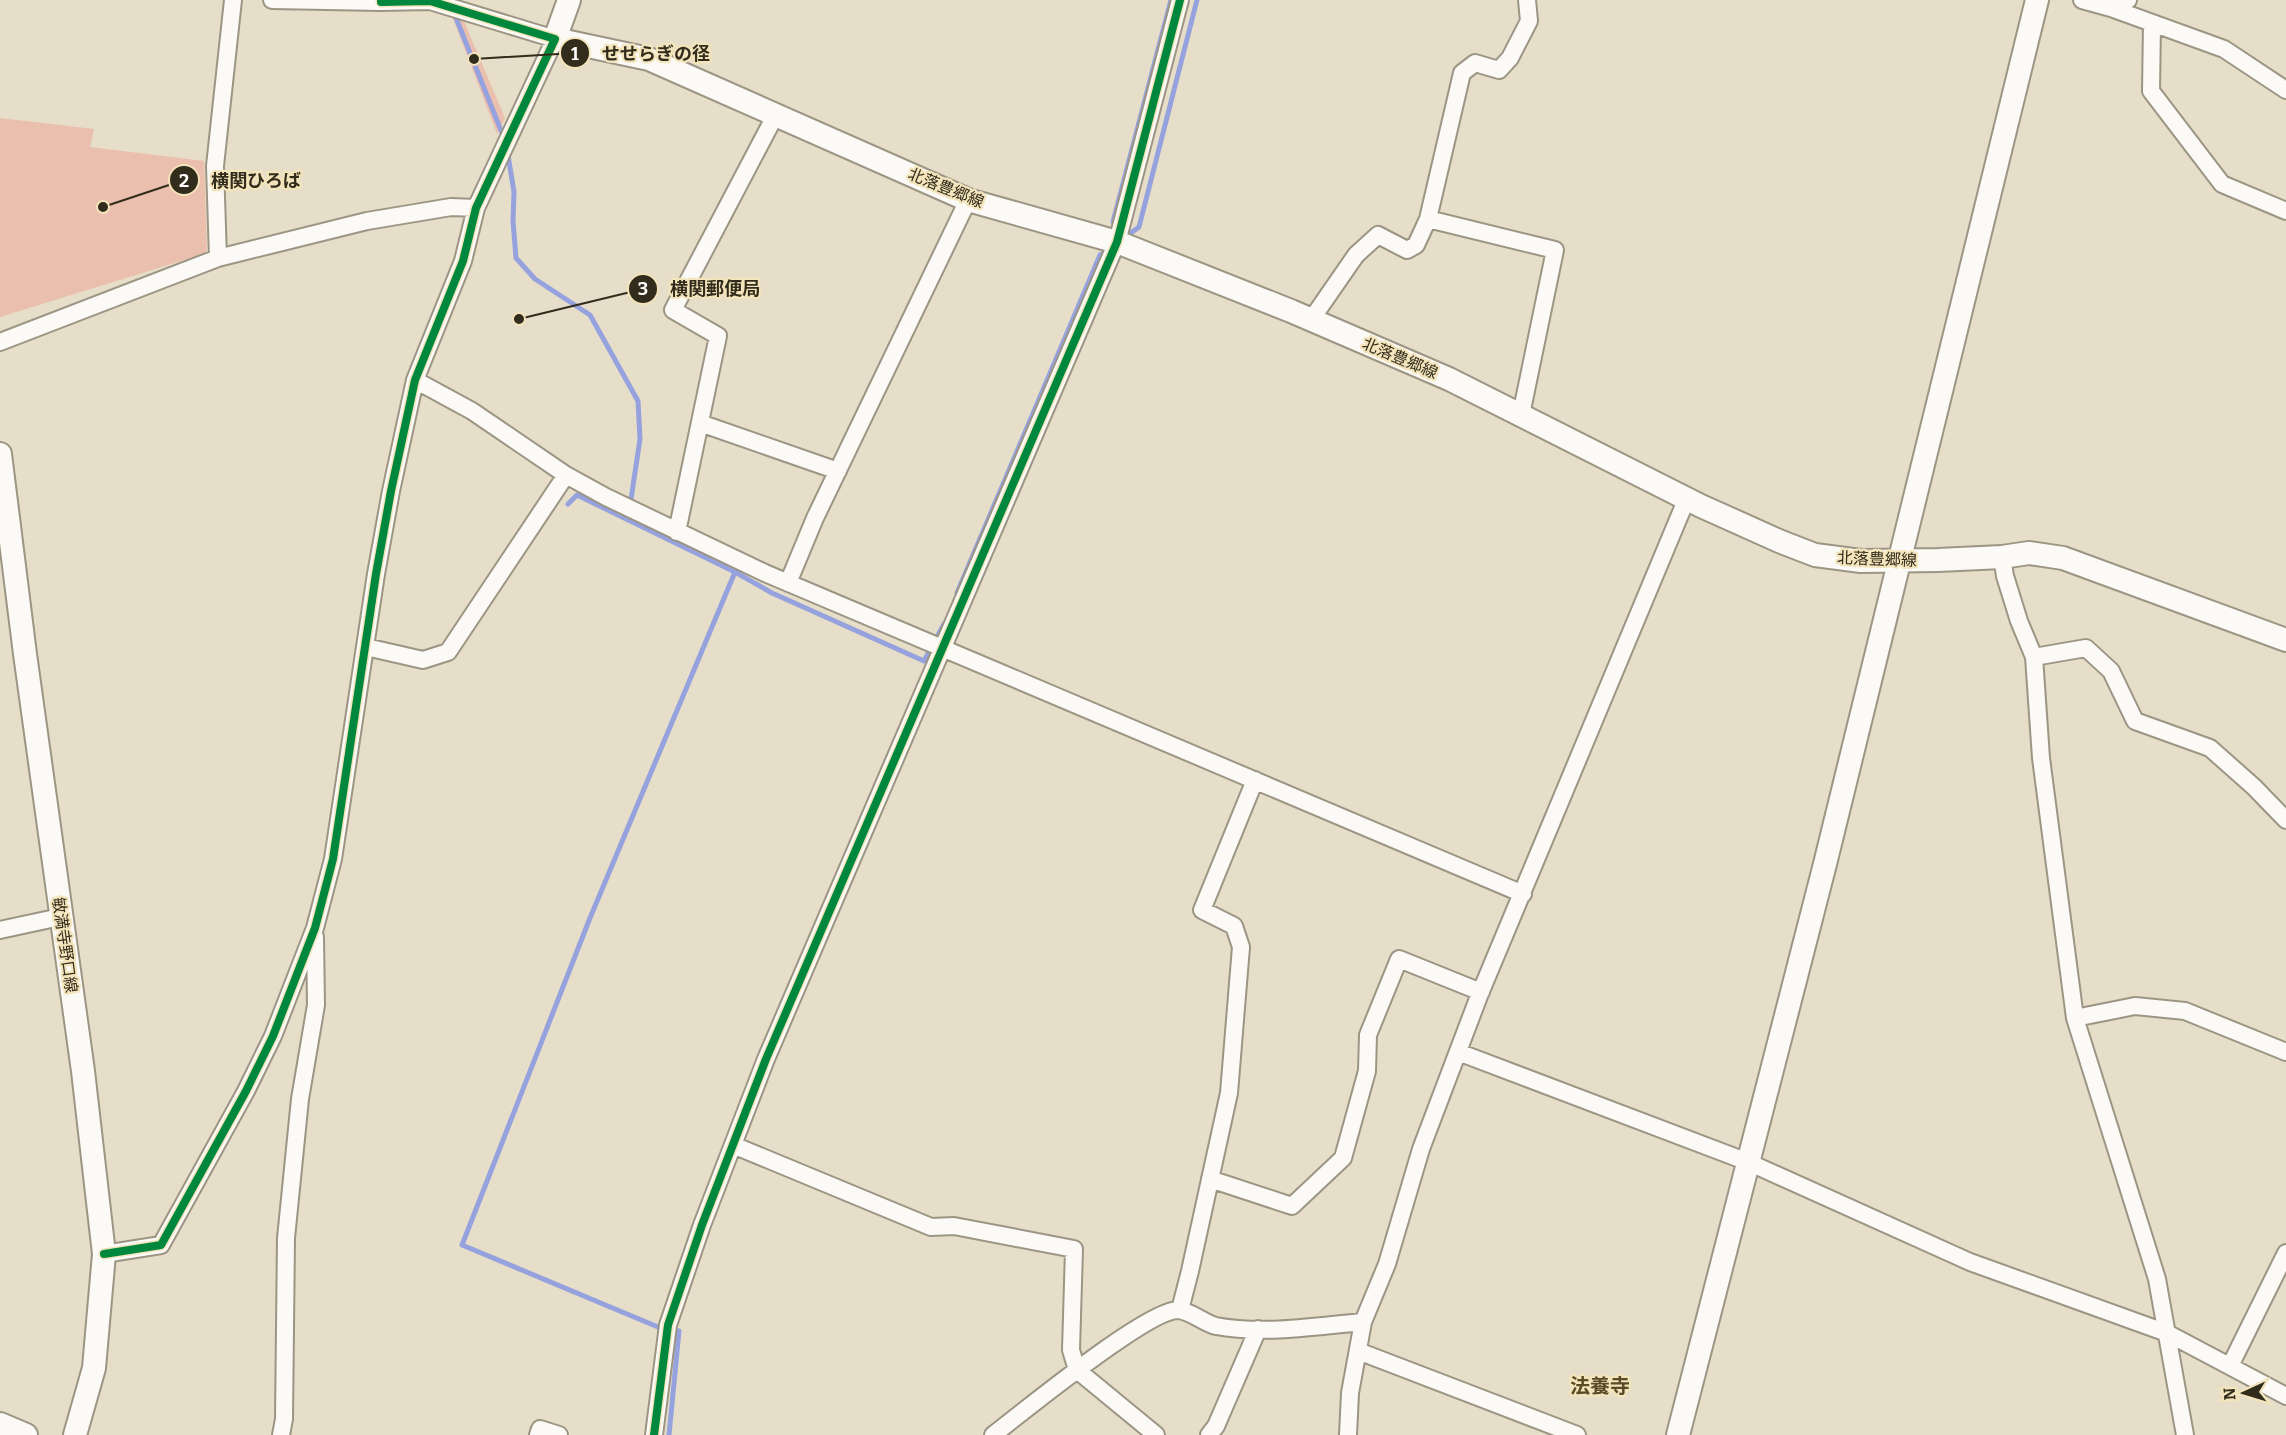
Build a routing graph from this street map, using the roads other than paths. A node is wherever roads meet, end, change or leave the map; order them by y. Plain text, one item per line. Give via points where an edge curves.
1 (233, 0) edge
2 (272, 0) edge
3 (569, 0) edge
4 (1180, 0) edge
5 (1527, 0) edge
6 (2037, 0) edge
7 (2082, 0) edge
8 (2128, 0) edge
9 (381, 1) edge
10 (2111, 8) junction
11 (2152, 24) junction
12 (555, 39) junction
13 (2286, 90) edge
14 (776, 114) junction
15 (968, 200) junction
16 (476, 208) junction
17 (2286, 211) edge
18 (1428, 219) junction
19 (1117, 242) junction
20 (218, 258) junction
21 (1311, 320) junction
22 (0, 342) edge
23 (415, 380) junction
24 (1521, 415) junction
25 (700, 423) junction
26 (0, 454) edge
27 (838, 471) junction
28 (566, 475) junction
29 (1687, 498) junction
30 (3, 510) edge
31 (677, 532) junction
32 (2002, 557) junction
33 (1900, 562) junction
34 (788, 583) junction
35 (2286, 640) edge
36 (366, 647) junction
37 (943, 649) junction
38 (2034, 657) junction
39 (1255, 780) junction
40 (2286, 820) edge
41 (1523, 894) junction
42 (60, 917) junction
43 (315, 928) junction
44 (0, 930) edge
45 (1481, 992) junction
46 (2075, 1018) junction
47 (1458, 1052) junction
48 (2286, 1052) edge
49 (733, 1145) junction
50 (1748, 1162) junction
51 (1210, 1179) junction
52 (2286, 1253) edge
53 (104, 1254) junction
54 (1180, 1310) junction
55 (1363, 1322) junction
56 (1258, 1329) junction
57 (2167, 1333) junction
58 (1358, 1351) junction
59 (2230, 1366) junction
60 (1077, 1370) junction
61 (2286, 1396) edge
62 (0, 1424) edge
63 (26, 1435) edge
64 (75, 1435) edge
65 (281, 1435) edge
66 (538, 1435) edge
67 (559, 1435) edge
68 (654, 1435) edge
69 (993, 1435) edge
70 (1156, 1435) edge
71 (1209, 1435) edge
72 (1348, 1435) edge
73 (1577, 1435) edge
74 (1678, 1435) edge
75 (2185, 1435) edge

1 - 20 street via 215,166
2 - 9 street
3 - 12 main road
4 - 19 street
5 - 18 street via 1529,21 1510,58 1499,70 1475,63 1462,73
6 - 33 main road
7 - 10 street
8 - 10 street
9 - 12 street via 430,1
10 - 11 street
11 - 13 street via 2224,49
11 - 17 street via 2151,91 2222,184
12 - 14 main road, 北落豊郷線 via 649,59
12 - 16 street
14 - 15 main road, 北落豊郷線
14 - 25 street via 673,310 718,336
15 - 19 main road, 北落豊郷線
15 - 27 street
16 - 20 street via 451,207 367,221
16 - 23 street via 463,261
18 - 21 street via 1416,245 1407,250 1378,236 1356,255
18 - 24 street via 1555,250
19 - 21 main road, 北落豊郷線
19 - 37 street
20 - 22 street
21 - 24 main road, 北落豊郷線 via 1449,379
23 - 28 street via 472,411
23 - 36 street via 391,490
24 - 29 main road, 北落豊郷線
25 - 27 street
25 - 31 street
26 - 30 main road, 敏満寺野口線
27 - 34 street
28 - 31 street
28 - 36 street via 448,652 423,660
29 - 33 main road, 北落豊郷線 via 1815,555
29 - 41 street
30 - 42 main road, 敏満寺野口線
31 - 34 street
32 - 33 main road, 北落豊郷線
32 - 35 main road, 北落豊郷線 via 2029,553 2063,558
32 - 38 street via 2015,610
33 - 50 main road
34 - 37 street
36 - 43 street via 333,859
37 - 39 street
37 - 49 street via 766,1059
38 - 40 street via 2086,648 2111,671 2135,721 2210,748
38 - 46 street via 2041,758
39 - 41 street
39 - 51 street via 1202,910 1234,926 1241,947 1229,1093
41 - 45 street
42 - 44 street
42 - 53 main road, 敏満寺野口線
43 - 53 street via 273,1036 161,1245
43 - 65 street via 316,1005 300,1099 286,1238
45 - 47 street
45 - 51 street via 1399,959 1368,1035 1367,1071 1343,1158 1292,1206
46 - 48 street via 2135,1006 2185,1011
46 - 57 street via 2157,1279
47 - 50 street
47 - 55 street via 1420,1149 1387,1264
49 - 60 street via 931,1227 954,1226 1074,1248 1071,1350
49 - 68 street via 668,1325
50 - 57 street via 1970,1262
50 - 74 main road
51 - 54 street
52 - 59 street
53 - 64 main road, 敏満寺野口線 via 94,1368
54 - 56 street via 1215,1326
54 - 60 street via 1152,1318
55 - 56 street
55 - 58 street
56 - 71 street
57 - 59 street
57 - 75 street
58 - 72 street
58 - 73 street
59 - 61 street
60 - 69 street
60 - 70 street
62 - 63 main road
66 - 67 street via 540,1429

